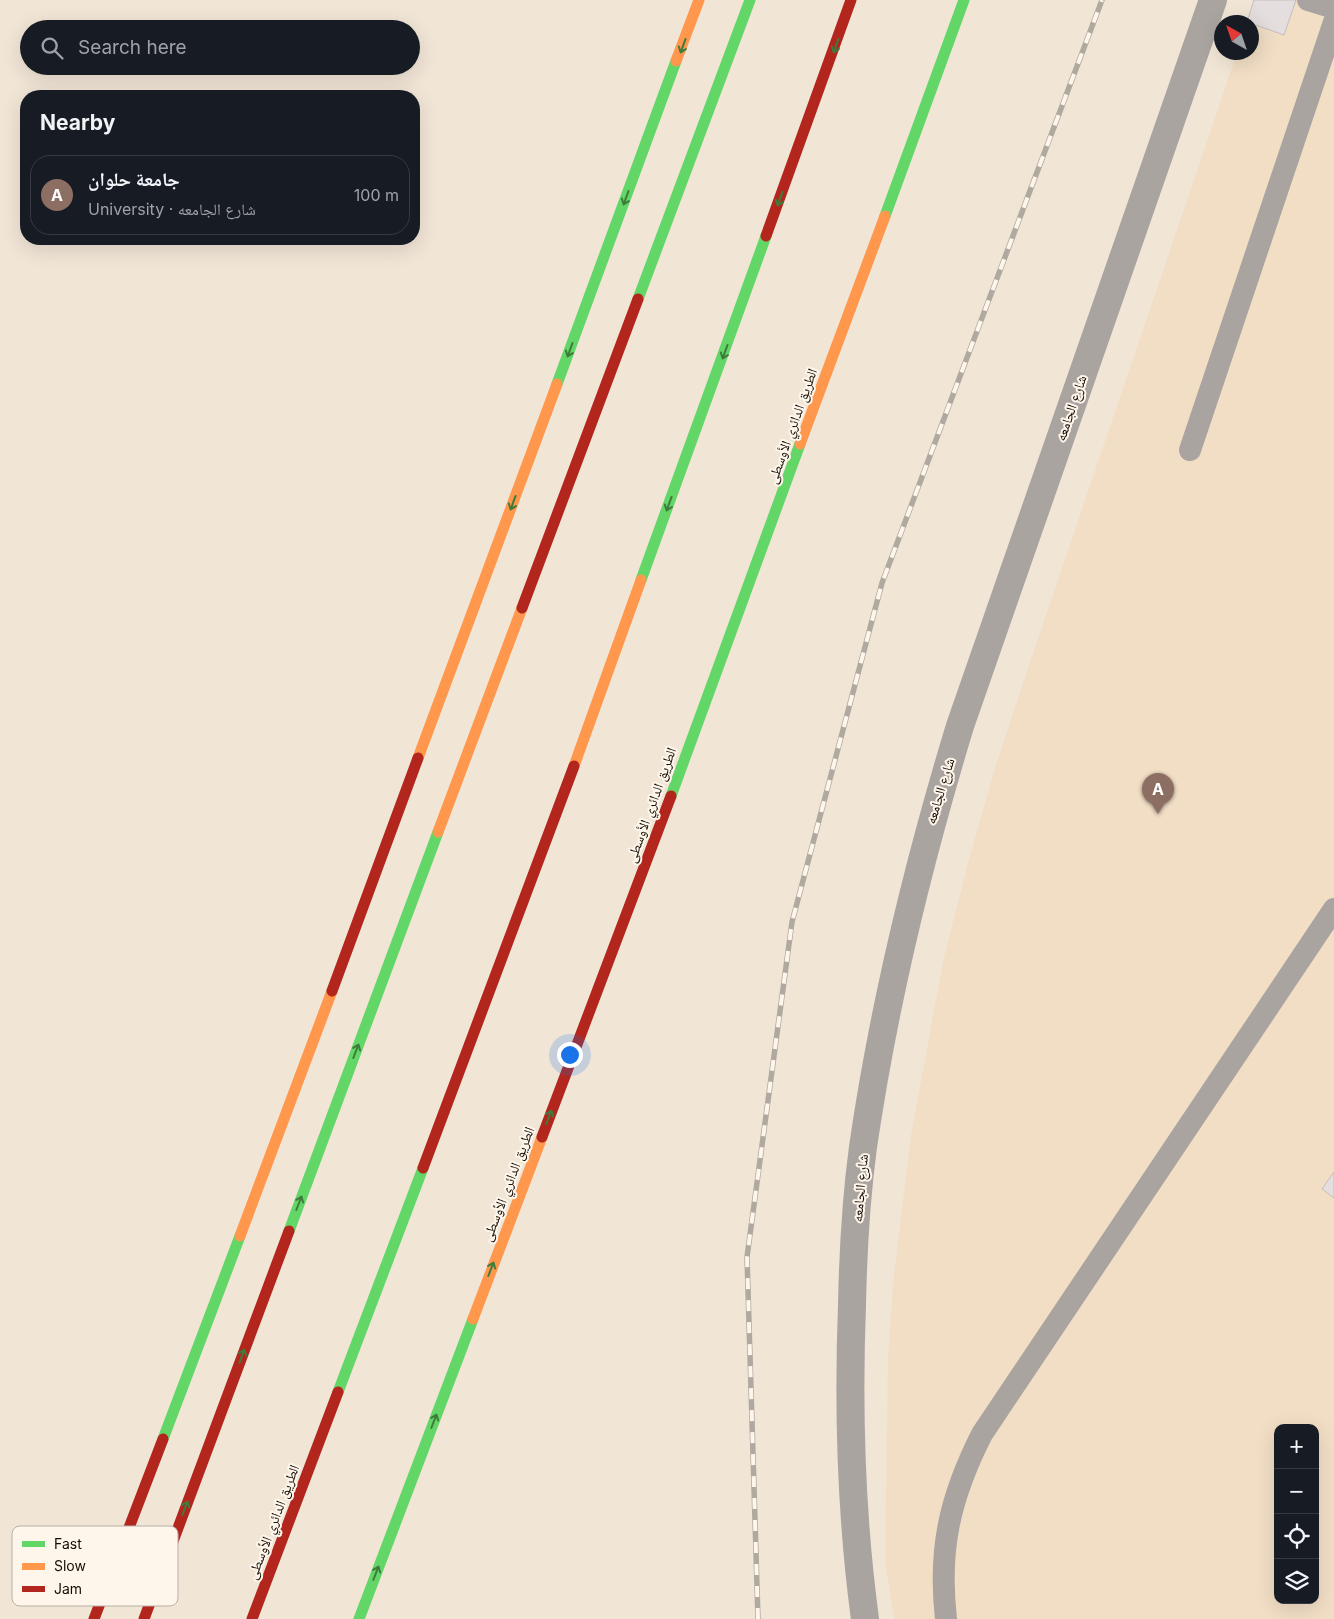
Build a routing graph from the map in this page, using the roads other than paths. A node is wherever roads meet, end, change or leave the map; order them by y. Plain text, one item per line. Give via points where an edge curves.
1 (700, 0) edge
2 (750, 0) edge
3 (852, 0) edge
4 (964, 0) edge
5 (1213, 0) edge
6 (1308, 0) edge
7 (1334, 8) edge
8 (1334, 22) edge
9 (1190, 450) dead end
10 (1334, 909) edge
11 (129, 1526) edge
12 (178, 1528) edge
13 (99, 1606) edge
14 (149, 1606) edge
15 (94, 1619) edge
16 (144, 1619) edge
17 (252, 1619) edge
18 (359, 1619) edge
19 (865, 1619) edge
20 (946, 1619) edge

1 -> 11 main road
12 -> 2 main road
3 -> 17 main road, الطريق الدائري الأوسطى via 562,799
18 -> 4 main road, الطريق الدائري الأوسطى via 657,833
5 - 19 street, شارع الجامعه via 960,726 928,829 902,935 863,1149 853,1258 849,1367 852,1476
6 - 7 lane
8 - 9 lane
10 - 20 lane via 982,1434 951,1507 942,1587
13 -> 15 main road
16 -> 14 main road

